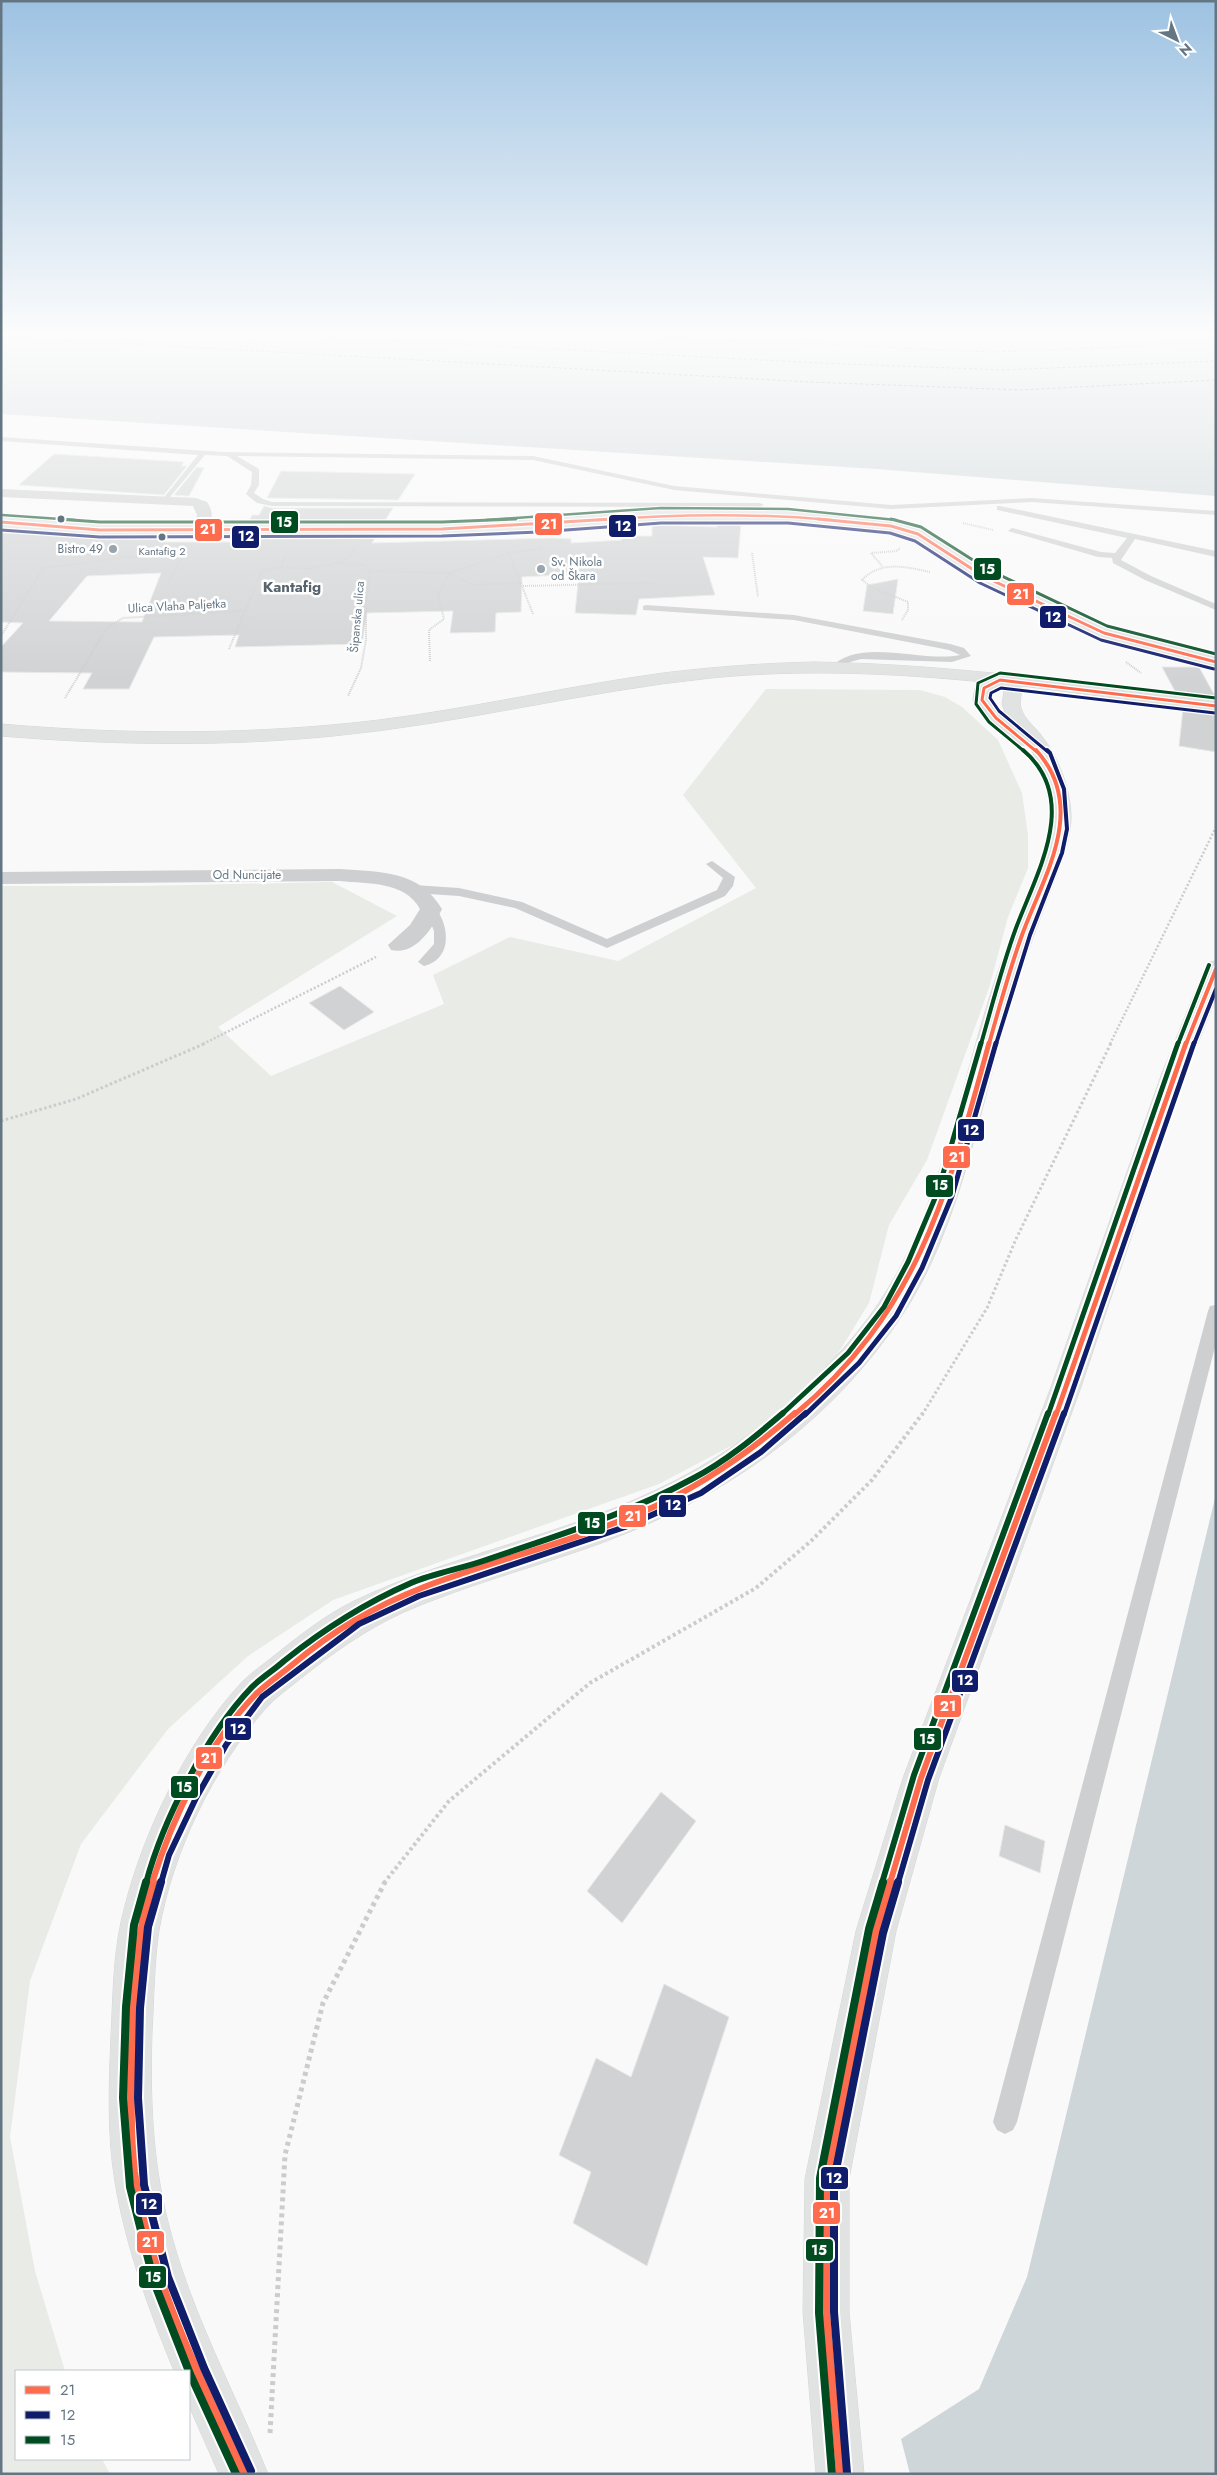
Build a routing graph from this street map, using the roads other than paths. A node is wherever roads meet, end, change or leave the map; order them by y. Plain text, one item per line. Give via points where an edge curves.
1 (196, 452) edge
2 (203, 453) junction
3 (223, 454) junction
4 (1, 493) edge
5 (165, 501) junction
6 (839, 503) junction
7 (962, 504) junction
8 (1216, 513) edge
9 (1, 522) edge
10 (201, 529) junction
11 (1012, 531) dead end
12 (1133, 536) junction
13 (1216, 554) edge
14 (1116, 556) junction
15 (1216, 607) edge
16 (646, 608) dead end
17 (1216, 662) edge
18 (835, 668) junction
19 (901, 670) junction
20 (1007, 680) junction
21 (1216, 706) edge
22 (990, 712) junction
23 (1, 730) edge
24 (1043, 757) junction
25 (712, 864) dead end
26 (1, 878) edge
27 (414, 889) junction
28 (431, 909) junction
29 (399, 945) road end
30 (424, 962) dead end
31 (1216, 968) edge
32 (1216, 1311) edge
33 (1005, 2122) dead end
34 (244, 2474) edge
35 (840, 2474) edge

1 - 2 lane
2 - 3 lane
2 - 5 lane
3 - 6 lane via 533,458 674,488
3 - 6 lane via 244,462 256,471 255,485 250,494 272,504
4 - 5 street
5 - 10 street via 202,505 206,518
6 - 7 lane via 891,507
7 - 8 lane via 1031,500
7 - 12 lane via 1026,512
9 - 10 main road via 66,528
10 - 17 main road via 498,527 661,515 788,516 891,526 930,540 983,576 1104,633
11 - 14 lane via 1101,555
12 - 13 lane
12 - 14 lane
14 - 15 lane via 1116,561 1127,568
16 - 18 lane via 834,623 950,647 961,650 966,656 950,659 860,656 848,658
18 - 19 main road
18 - 23 main road via 759,669 676,677 442,716 319,732 178,739
19 - 20 main road
19 - 22 main road via 952,689
20 - 21 main road
20 - 22 main road via 984,688 982,700
20 - 24 main road via 1013,711 1033,737
22 - 24 main road
24 - 34 main road via 1058,790 1060,828 1055,851 1003,993 945,1193 911,1273 890,1311 854,1358 811,1400 756,1446 697,1486 623,1520 416,1589 355,1618 257,1692 220,1741 162,1852 140,1926 133,2008 130,2098 137,2186 161,2279 197,2370
25 - 27 lane via 729,878 721,893 607,944 518,906 459,892
26 - 27 street, Od Nuncijate via 340,875 391,880
27 - 28 street, Od Nuncijate via 428,900
28 - 29 street via 426,922
28 - 30 lane via 441,930 442,944 435,956
31 - 35 main road via 1174,1073 1066,1387 922,1778 876,1931 827,2179 826,2312
32 - 33 lane

